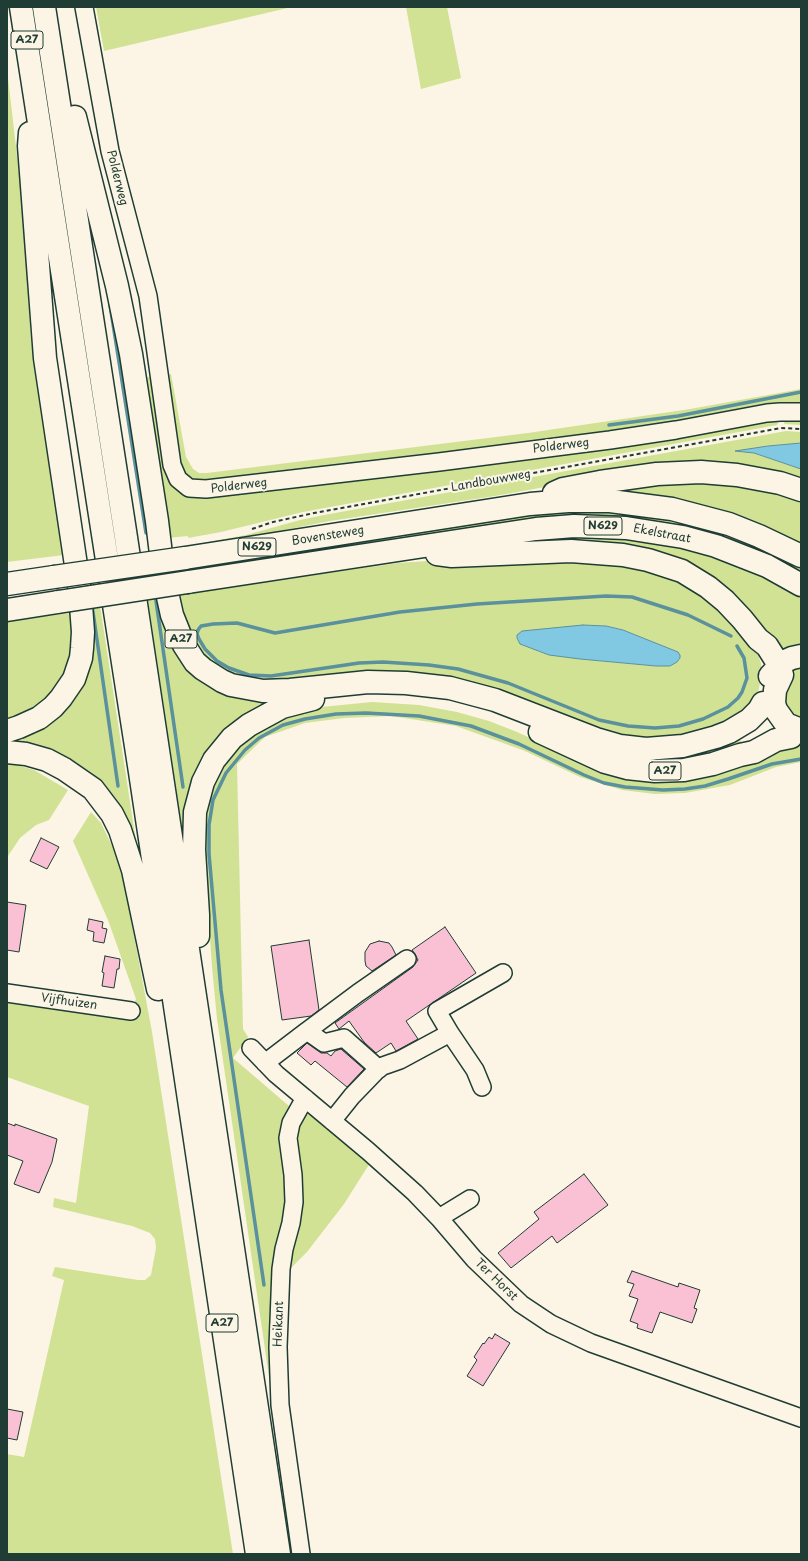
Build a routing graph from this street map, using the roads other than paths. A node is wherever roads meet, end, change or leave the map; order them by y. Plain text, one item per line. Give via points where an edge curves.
1 (21, 7) edge
2 (84, 7) edge
3 (46, 16) edge
4 (33, 74) junction
5 (801, 412) edge
6 (801, 490) edge
7 (530, 504) junction
8 (396, 551) junction
9 (801, 556) edge
10 (7, 584) edge
11 (801, 585) edge
12 (7, 610) edge
13 (801, 656) edge
14 (775, 671) junction
15 (763, 703) junction
16 (7, 730) edge
17 (793, 732) edge
18 (7, 752) edge
19 (407, 960) dead end
20 (503, 973) dead end
21 (7, 993) edge
22 (197, 1007) junction
23 (131, 1011) dead end
24 (308, 1031) junction
25 (450, 1033) junction
26 (251, 1048) dead end
27 (265, 1063) junction
28 (379, 1068) junction
29 (482, 1087) dead end
30 (187, 1092) junction
31 (305, 1098) junction
32 (332, 1121) junction
33 (470, 1199) dead end
34 (439, 1218) junction
35 (801, 1418) edge
36 (257, 1554) edge
37 (279, 1554) edge
38 (301, 1554) edge

1 - 4 main road, A27
2 - 5 street, Polderweg via 110,151 148,296 172,465 178,479 189,488 206,490 610,440 780,412
3 - 15 main road, A27 via 70,88 117,286 128,339 164,579 172,615 184,645 195,662 222,681 240,688 263,692 368,682 406,682 450,688 495,700 596,739 620,746 646,749 683,746 729,732 750,720
3 - 22 main road, A27
4 - 16 main road, A27 via 29,146 43,337 80,592 83,632 82,648 74,679 61,698 53,708 39,718
4 - 30 main road, A27
6 - 7 main road, N629 via 780,483 737,475 701,472 657,474 563,489
7 - 9 main road, Ekelstraat / N629 via 610,501 672,509 729,524
7 - 10 main road, Bovensteweg / N629, bridge
8 - 11 main road, Ekelstraat / N629 via 536,529 574,526 626,528 716,546 767,566
8 - 12 main road, Bovensteweg / N629, bridge
8 - 14 main road, N629 via 452,556 572,551 624,555 648,560 682,571 725,601 767,646
13 - 14 main road via 792,658
14 - 15 main road via 766,685
14 - 17 main road via 782,675 775,690 774,703 781,718
15 - 17 main road via 772,723
17 - 22 main road, A27 via 746,748 740,755 696,768 669,771 639,770 605,762 503,717 447,701 409,695 368,693 319,698 282,707 249,724 232,738 214,760 201,790 195,812 194,850 198,915
18 - 30 main road, A27 via 47,760 64,769 93,789 112,814 133,870 160,998
19 - 24 street
20 - 25 street via 437,1011
21 - 23 street, Vijfhuizen
22 - 37 main road, A27
24 - 27 street
24 - 28 street via 324,1043 344,1038
25 - 28 street via 400,1060
25 - 29 street via 475,1070
26 - 27 street, Ter Horst
27 - 31 street, Ter Horst
28 - 32 street
30 - 36 main road, A27
31 - 32 street, Ter Horst
31 - 38 street, Heikant via 291,1123 288,1138 294,1202 281,1269 278,1347 280,1405
32 - 34 street, Ter Horst via 409,1188
33 - 34 street
34 - 35 street, Ter Horst via 474,1260 521,1304 551,1324 591,1343

